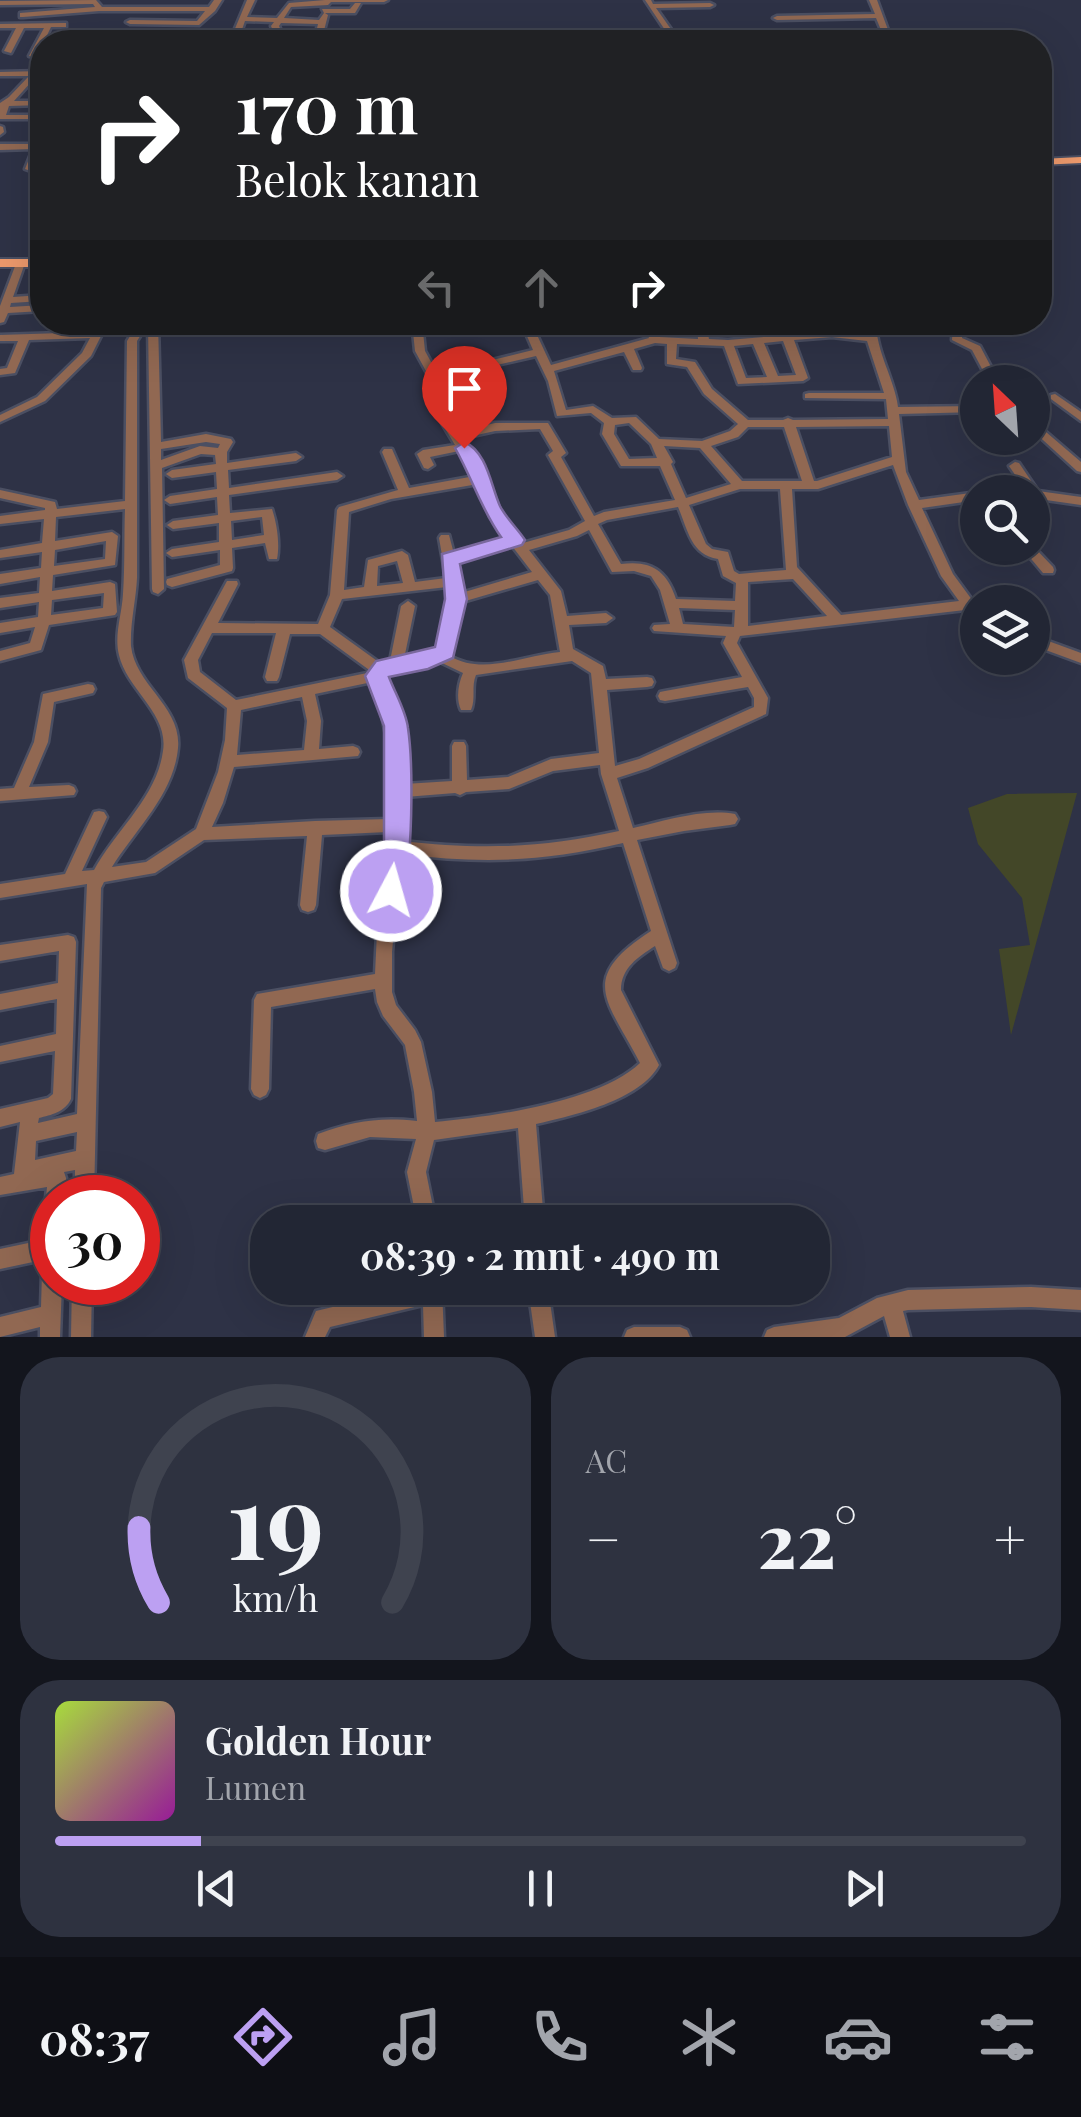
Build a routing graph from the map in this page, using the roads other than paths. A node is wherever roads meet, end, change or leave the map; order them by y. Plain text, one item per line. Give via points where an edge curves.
1 (156, 0) edge
2 (218, 0) edge
3 (251, 0) edge
4 (384, 0) edge
5 (873, 0) edge
6 (44, 1) edge
7 (27, 2) edge
8 (296, 2) edge
9 (0, 3) edge
10 (650, 3) edge
11 (98, 4) edge
12 (328, 4) edge
13 (358, 5) dead end
14 (710, 5) dead end
15 (145, 9) junction
16 (212, 9) junction
17 (22, 15) junction
18 (876, 16) junction
19 (777, 18) dead end
20 (242, 19) junction
21 (281, 21) junction
22 (130, 22) junction
23 (321, 22) junction
24 (190, 24) junction
25 (0, 26) edge
26 (19, 26) junction
27 (48, 26) junction
28 (47, 30) edge
29 (85, 30) edge
30 (125, 30) edge
31 (188, 30) edge
32 (239, 30) edge
33 (277, 30) edge
34 (320, 30) edge
35 (668, 30) edge
36 (883, 30) edge
37 (30, 55) edge
38 (30, 64) edge
39 (22, 73) junction
40 (30, 73) edge
41 (0, 74) edge
42 (30, 78) edge
43 (30, 104) edge
44 (3, 105) edge
45 (28, 117) dead end
46 (1, 118) edge
47 (30, 144) edge
48 (0, 148) edge
49 (1081, 160) edge
50 (1052, 161) edge
51 (20, 263) junction
52 (30, 263) edge
53 (0, 264) edge
54 (30, 302) edge
55 (30, 309) edge
56 (3, 310) edge
57 (136, 335) edge
58 (153, 335) edge
59 (418, 335) edge
60 (531, 335) edge
61 (652, 335) edge
62 (702, 335) edge
63 (871, 335) edge
64 (956, 335) edge
65 (94, 336) joint
66 (25, 337) junction
67 (787, 337) junction
68 (0, 338) edge
69 (871, 338) junction
70 (655, 340) junction
71 (672, 340) junction
72 (757, 340) junction
73 (704, 342) junction
74 (728, 342) junction
75 (627, 346) junction
76 (538, 352) junction
77 (985, 365) edge
78 (637, 368) dead end
79 (547, 369) junction
80 (0, 372) edge
81 (774, 381) junction
82 (438, 384) junction
83 (809, 396) dead end
84 (891, 396) junction
85 (1055, 396) dead end
86 (960, 411) edge
87 (894, 417) junction
88 (1081, 418) edge
89 (0, 419) edge
90 (788, 421) junction
91 (610, 422) junction
92 (746, 424) junction
93 (1050, 440) edge
94 (460, 441) junction
95 (656, 442) junction
96 (703, 444) junction
97 (156, 446) junction
98 (220, 452) junction
99 (388, 452) dead end
100 (296, 457) dead end
101 (896, 460) junction
102 (667, 462) junction
103 (428, 465) dead end
104 (156, 466) junction
105 (1015, 466) dead end
106 (221, 468) junction
107 (1081, 468) edge
108 (172, 474) dead end
109 (1021, 475) edge
110 (337, 476) dead end
111 (482, 479) junction
112 (739, 485) junction
113 (810, 486) junction
114 (786, 487) junction
115 (223, 492) junction
116 (405, 492) junction
117 (0, 494) edge
118 (1050, 496) edge
119 (960, 499) edge
120 (170, 500) dead end
121 (683, 501) junction
122 (1081, 501) edge
123 (131, 504) junction
124 (914, 506) junction
125 (50, 517) junction
126 (224, 518) junction
127 (0, 524) edge
128 (590, 524) junction
129 (173, 525) dead end
130 (272, 538) junction
131 (445, 538) dead end
132 (518, 544) junction
133 (49, 545) junction
134 (226, 545) junction
135 (172, 553) dead end
136 (0, 554) edge
137 (274, 556) dead end
138 (449, 560) junction
139 (1043, 565) edge
140 (1048, 570) dead end
141 (48, 571) junction
142 (797, 574) junction
143 (539, 575) junction
144 (740, 578) junction
145 (0, 579) edge
146 (172, 582) dead end
147 (232, 584) dead end
148 (410, 587) junction
149 (158, 588) dead end
150 (370, 591) junction
151 (455, 591) junction
152 (337, 594) junction
153 (47, 596) junction
154 (960, 596) edge
155 (0, 603) edge
156 (670, 603) junction
157 (960, 605) edge
158 (408, 606) dead end
159 (743, 606) junction
160 (606, 618) dead end
161 (836, 618) junction
162 (560, 621) junction
163 (44, 622) junction
164 (0, 628) edge
165 (209, 628) junction
166 (659, 628) dead end
167 (323, 629) junction
168 (678, 629) junction
169 (284, 630) junction
170 (738, 631) junction
171 (1050, 647) edge
172 (0, 656) edge
173 (440, 656) junction
174 (572, 656) junction
175 (1081, 658) edge
176 (396, 663) junction
177 (471, 672) junction
178 (378, 673) junction
179 (272, 677) dead end
180 (751, 681) junction
181 (647, 682) dead end
182 (599, 685) junction
183 (88, 689) dead end
184 (308, 692) junction
185 (665, 696) dead end
186 (234, 706) junction
187 (466, 706) dead end
188 (460, 746) dead end
189 (353, 752) dead end
190 (312, 754) junction
191 (230, 761) junction
192 (607, 766) junction
193 (460, 789) junction
194 (69, 791) dead end
195 (397, 791) junction
196 (19, 793) junction
197 (0, 795) edge
198 (99, 816) dead end
199 (730, 819) dead end
200 (396, 825) junction
201 (316, 828) junction
202 (630, 832) junction
203 (201, 834) junction
204 (396, 848) junction
205 (98, 876) junction
206 (70, 881) junction
207 (0, 891) edge
208 (308, 906) dead end
209 (660, 934) junction
210 (0, 953) edge
211 (669, 963) dead end
212 (384, 980) junction
213 (65, 990) junction
214 (0, 1002) edge
215 (63, 1041) junction
216 (0, 1054) edge
217 (260, 1089) dead end
218 (30, 1112) junction
219 (0, 1118) edge
220 (526, 1118) junction
221 (86, 1122) junction
222 (426, 1131) junction
223 (29, 1134) junction
224 (325, 1141) dead end
225 (85, 1159) junction
226 (85, 1175) edge
227 (24, 1176) junction
228 (30, 1176) edge
229 (0, 1186) edge
230 (423, 1205) edge
231 (534, 1205) edge
232 (30, 1253) edge
233 (0, 1259) edge
234 (1081, 1300) edge
235 (890, 1303) junction
236 (81, 1305) edge
237 (373, 1305) edge
238 (433, 1305) edge
239 (540, 1305) edge
240 (50, 1326) edge
241 (0, 1327) edge
242 (80, 1337) edge
243 (314, 1337) edge
244 (434, 1337) edge
245 (545, 1337) edge
246 (634, 1337) edge
247 (680, 1337) edge
248 (774, 1337) edge
249 (900, 1337) edge

1 - 15 street
2 - 16 street
3 - 20 street
4 - 12 street
5 - 18 street
6 - 7 street
6 - 11 street
7 - 9 street
7 - 17 street
8 - 12 street
8 - 21 street
10 - 14 street
10 - 35 street
11 - 15 street
11 - 17 street
12 - 13 street via 355,10
12 - 23 street
15 - 16 street
15 - 22 street
16 - 24 street via 203,22
17 - 26 street
18 - 19 street
18 - 36 street
20 - 21 street
20 - 32 street
21 - 23 street
21 - 33 street
22 - 24 street
22 - 30 street
23 - 34 street
24 - 31 street
25 - 26 street
26 - 27 street
26 - 37 street via 7,54
27 - 28 street
27 - 29 street
38 - 39 street
39 - 40 street
39 - 41 street
42 - 44 street
43 - 44 street
44 - 46 street
45 - 46 street
47 - 48 street
49 - 50 main road
51 - 52 main road
51 - 53 main road
51 - 56 street
54 - 56 street
55 - 56 street
57 - 123 street
58 - 97 street
59 - 82 street
60 - 76 street
61 - 70 street
62 - 73 street
63 - 69 street
64 - 77 street via 976,348
65 - 66 street
65 - 89 street via 87,354 41,400
66 - 68 street
66 - 80 street via 11,371
67 - 69 street
67 - 72 street
67 - 81 street via 805,377
69 - 84 street
70 - 71 street
70 - 75 street
71 - 73 street
71 - 92 street via 671,362 691,364 706,394
72 - 74 street
72 - 81 street
73 - 74 street
74 - 81 street via 742,382
75 - 78 street
75 - 79 street
76 - 79 street
76 - 82 street
79 - 91 street via 561,414 593,409
82 - 94 street via 434,400
83 - 84 street
84 - 87 street
85 - 88 street
86 - 87 street
87 - 90 street
87 - 101 street
90 - 92 street
90 - 113 street
91 - 95 street via 632,419
91 - 102 street via 606,430 625,463
92 - 96 street
93 - 107 street
94 - 103 street via 423,454
94 - 111 street
94 - 128 street via 496,427 544,425
95 - 96 street
95 - 102 street
96 - 112 street
97 - 98 street via 213,438 227,442
97 - 104 street
98 - 104 street via 200,450
98 - 106 street
99 - 116 street
100 - 106 street
101 - 113 street
101 - 124 street
102 - 121 street
104 - 149 street
105 - 109 street
106 - 108 street
106 - 115 street
110 - 115 street
111 - 116 street
111 - 132 street via 491,508
112 - 114 street
112 - 121 street
113 - 114 street
114 - 142 street via 791,568
115 - 120 street
115 - 126 street
116 - 152 street via 344,510
117 - 125 street via 49,502
118 - 122 street
119 - 124 street
121 - 128 street
121 - 144 street via 705,551 724,555 728,573
123 - 125 street
123 - 205 street via 124,647 172,744 160,784
124 - 154 street
125 - 127 street
125 - 133 street
126 - 129 street
126 - 130 street via 268,512
126 - 134 street
128 - 132 street
128 - 156 street via 620,576 649,566 667,586
130 - 134 street
130 - 137 street
131 - 138 street
132 - 138 street
132 - 143 street
133 - 136 street
133 - 141 street
133 - 141 street via 112,536 111,562
134 - 135 street
134 - 146 street via 225,571
138 - 151 street
139 - 140 street
141 - 145 street
141 - 153 street
142 - 144 street
142 - 161 street
143 - 151 street
143 - 162 street via 556,594
144 - 159 street
147 - 165 street
148 - 150 street
148 - 150 street via 402,554 372,563
148 - 151 street
150 - 152 street
151 - 173 street
152 - 167 street
153 - 155 street
153 - 163 street
153 - 163 street via 110,587 110,612
156 - 159 street
156 - 168 street
157 - 161 street
158 - 176 street
159 - 170 street
160 - 162 street
161 - 170 street
162 - 174 street
163 - 164 street
163 - 172 street via 36,646
165 - 169 street
165 - 186 street via 191,660 193,674
166 - 168 street
167 - 169 street
167 - 178 street
168 - 170 street
169 - 179 street
170 - 180 street via 730,642
171 - 175 street
173 - 176 street
173 - 177 street
174 - 177 street
174 - 182 street via 596,666
176 - 178 street
177 - 187 street
178 - 184 street
178 - 195 street via 396,726
180 - 185 street
180 - 192 street via 761,710 643,764
181 - 182 street
182 - 192 street
183 - 196 street via 48,698 41,742
184 - 186 street
184 - 190 street
186 - 191 street
188 - 193 street
189 - 190 street
190 - 191 street
191 - 203 street
192 - 193 street via 551,765 509,784
192 - 202 street
193 - 195 street
194 - 196 street
195 - 200 street
196 - 197 street
198 - 206 street
199 - 202 street
200 - 201 street
200 - 204 street
201 - 203 street
201 - 208 street
202 - 204 street via 517,854
202 - 209 street
203 - 205 street via 149,868
204 - 212 street
205 - 206 street
205 - 221 street via 91,908
206 - 207 street
209 - 211 street
209 - 220 street via 620,963 611,979 616,1005 648,1054 646,1072 603,1094
210 - 213 street via 68,942
212 - 217 street via 263,1000
212 - 222 street via 394,1022 415,1046
213 - 214 street
213 - 215 street
215 - 216 street
215 - 218 street via 62,1099
218 - 219 street
218 - 223 street
220 - 222 street
220 - 231 street
221 - 223 street
221 - 225 street
222 - 224 street via 391,1126
222 - 230 street via 416,1175
223 - 227 street
225 - 226 street
225 - 227 street
227 - 228 street
227 - 229 street
232 - 233 street
234 - 235 street
235 - 248 street via 842,1328
235 - 249 street
236 - 242 street
237 - 243 street via 322,1318
238 - 244 street
239 - 245 street
240 - 241 street
246 - 247 street

